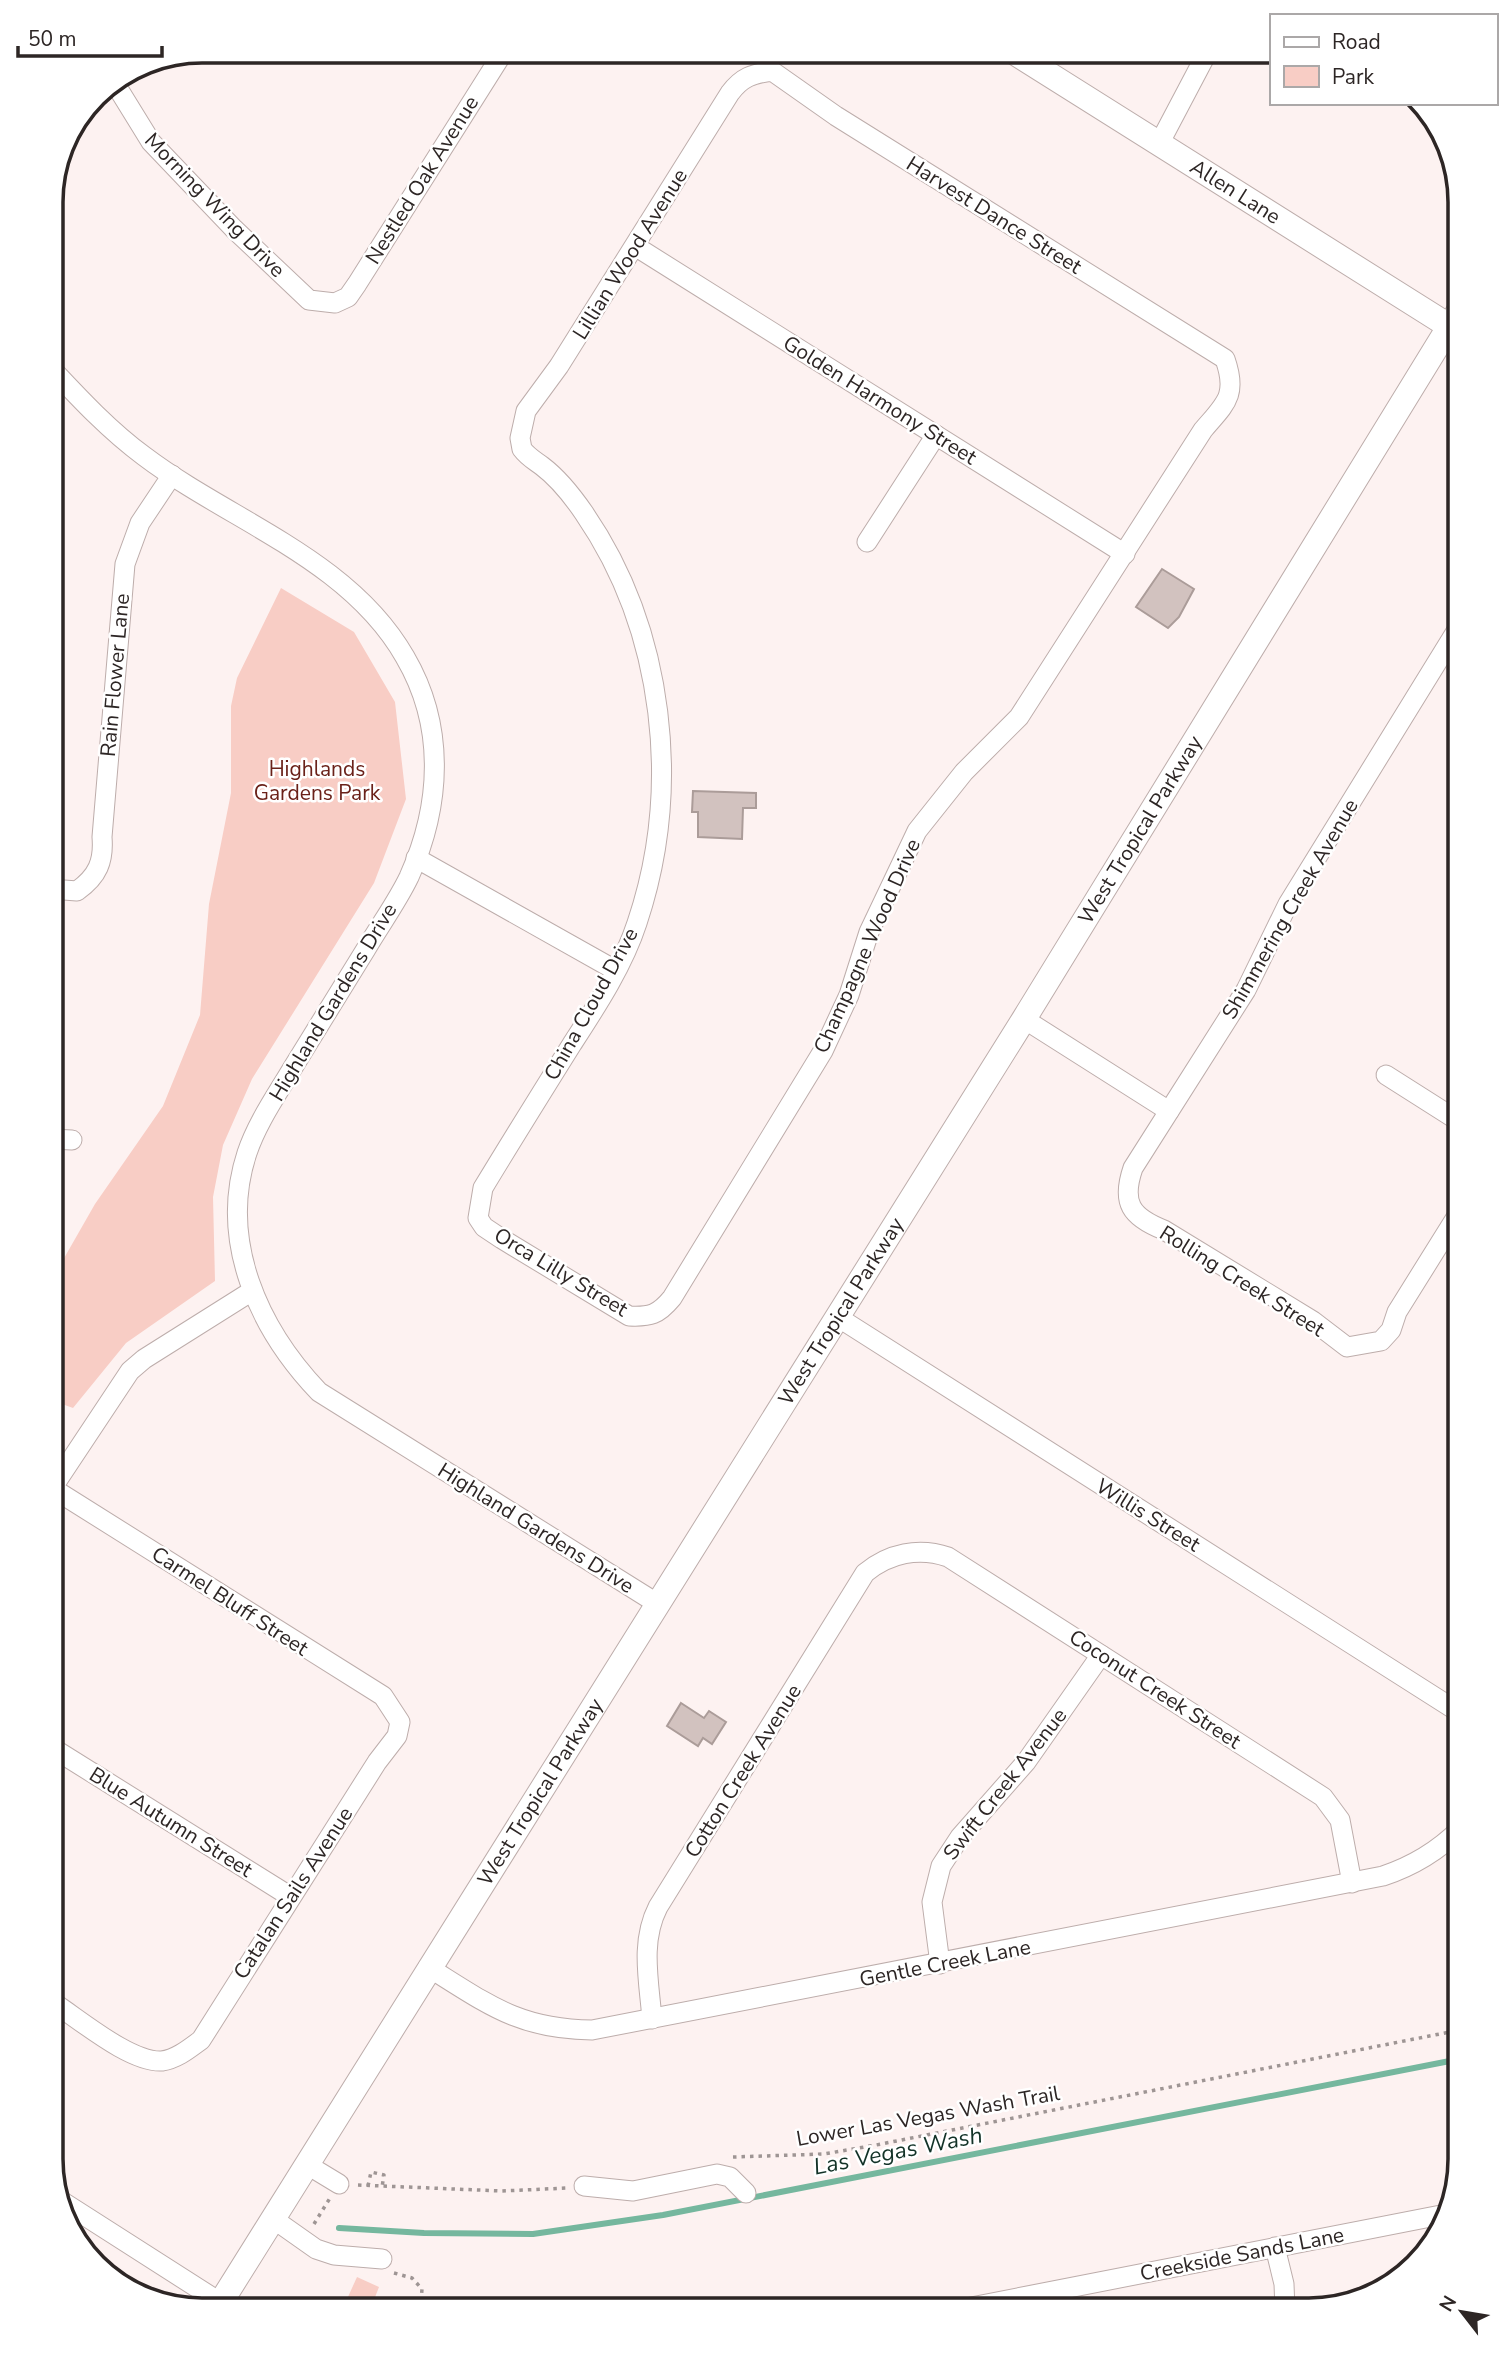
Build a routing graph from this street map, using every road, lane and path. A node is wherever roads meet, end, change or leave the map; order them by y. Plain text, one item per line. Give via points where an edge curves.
1 (496, 63) edge
2 (1031, 63) edge
3 (1202, 63) edge
4 (749, 75) joint
5 (119, 90) edge
6 (1158, 144) junction
7 (635, 246) junction
8 (335, 303) joint
9 (1448, 318) edge
10 (1448, 337) edge
11 (1230, 374) joint
12 (63, 380) edge
13 (936, 435) junction
14 (520, 438) joint
15 (172, 475) junction
16 (867, 542) dead end
17 (1125, 554) junction
18 (1448, 644) edge
19 (416, 858) junction
20 (63, 890) edge
21 (615, 970) junction
22 (1024, 1019) junction
23 (1385, 1075) dead end
24 (1170, 1111) junction
25 (1448, 1114) edge
26 (63, 1140) edge
27 (72, 1140) dead end
28 (1126, 1195) joint
29 (478, 1218) joint
30 (1448, 1229) edge
31 (252, 1291) junction
32 (649, 1317) joint
33 (836, 1317) junction
34 (63, 1472) edge
35 (63, 1496) edge
36 (902, 1554) joint
37 (657, 1604) junction
38 (1101, 1656) junction
39 (1448, 1705) edge
40 (400, 1722) joint
41 (63, 1754) edge
42 (1448, 1840) edge
43 (1352, 1883) junction
44 (291, 1897) junction
45 (940, 1964) junction
46 (428, 1967) junction
47 (63, 2009) edge
48 (652, 2019) junction
49 (1448, 2032) edge
50 (720, 2159) dead end
51 (306, 2164) junction
52 (339, 2184) junction
53 (368, 2186) junction
54 (382, 2186) junction
55 (584, 2186) joint
56 (746, 2193) dead end
57 (71, 2208) edge
58 (1435, 2216) edge
59 (272, 2218) junction
60 (303, 2242) junction
61 (1275, 2247) junction
62 (384, 2265) joint
63 (208, 2298) edge
64 (228, 2298) edge
65 (424, 2298) edge
66 (1017, 2298) edge
67 (1285, 2298) edge

1 - 8 street, Nestled Oak Avenue via 357,284 348,297
2 - 6 main road, Allen Lane
3 - 6 street
4 - 7 street, Lillian Wood Avenue via 730,93
4 - 11 street, Harvest Dance Street via 772,71 836,116 1225,359
5 - 8 street, Morning Wing Drive via 151,142 233,229 309,300
6 - 9 main road, Allen Lane
7 - 13 street, Golden Harmony Street
7 - 14 street, Lillian Wood Avenue via 526,411
10 - 22 main road, West Tropical Parkway
11 - 17 street, Champagne Wood Drive via 1226,405 1203,430
12 - 15 street, Highland Gardens Drive via 117,434
13 - 16 street
13 - 17 street, Golden Harmony Street
14 - 21 street, China Cloud Drive via 528,457 560,482 584,514 613,565 639,625 659,709 660,805 655,846 637,925
15 - 19 street, Highland Gardens Drive via 340,582 368,605 395,640 422,694 435,752 434,798
15 - 20 street, Rain Flower Lane via 140,523 125,564 104,855 88,883 77,891
17 - 32 street, Champagne Wood Drive via 1019,717 964,772 917,831 869,932 849,995 823,1051 672,1298
18 - 24 street, Shimmering Creek Avenue via 1295,892 1246,990
19 - 21 street
19 - 31 street, Highland Gardens Drive via 255,1133 238,1195 238,1226
21 - 29 street, China Cloud Drive via 484,1188
22 - 24 street
22 - 33 main road, West Tropical Parkway
23 - 25 street
24 - 28 street, Shimmering Creek Avenue via 1133,1168
26 - 27 street
28 - 30 street, Rolling Creek Street via 1130,1207 1149,1224 1313,1321 1347,1347 1371,1345 1391,1330 1397,1312
29 - 32 street, Orca Lilly Street via 484,1227 618,1311
31 - 34 street via 130,1371
31 - 37 street, Highland Gardens Drive via 281,1346 319,1391
33 - 37 main road, West Tropical Parkway
33 - 39 street, Willis Street
35 - 40 street, Carmel Bluff Street via 383,1696
36 - 38 street, Coconut Creek Street via 922,1551 948,1558
36 - 48 street, Cotton Creek Avenue via 865,1573 658,1908 646,1941
37 - 46 main road, West Tropical Parkway
38 - 43 street, Coconut Creek Street via 1323,1797 1340,1820
38 - 45 street, Swift Creek Avenue via 1026,1762 960,1837 941,1866 932,1910
40 - 44 street, Catalan Sails Avenue via 397,1736
41 - 44 street, Blue Autumn Street
42 - 43 street, Gentle Creek Lane via 1412,1866
43 - 45 street, Gentle Creek Lane
44 - 47 street, Catalan Sails Avenue via 201,2039 176,2057 147,2060
45 - 48 street, Gentle Creek Lane
46 - 48 street, Gentle Creek Lane via 497,2010 537,2026 592,2031
46 - 51 main road, West Tropical Parkway
49 - 50 path, Lower Las Vegas Wash Trail via 863,2148
51 - 52 street
51 - 59 main road, West Tropical Parkway
52 - 53 path
52 - 60 path
53 - 54 path
53 - 54 path via 371,2172 384,2175
54 - 55 path via 516,2190
55 - 56 street via 633,2190 717,2175 730,2177
57 - 63 street
58 - 61 street, Creekside Sands Lane
59 - 60 street
59 - 64 main road, West Tropical Parkway
60 - 62 street via 334,2255
61 - 66 street, Creekside Sands Lane
61 - 67 street
62 - 65 path via 417,2282

